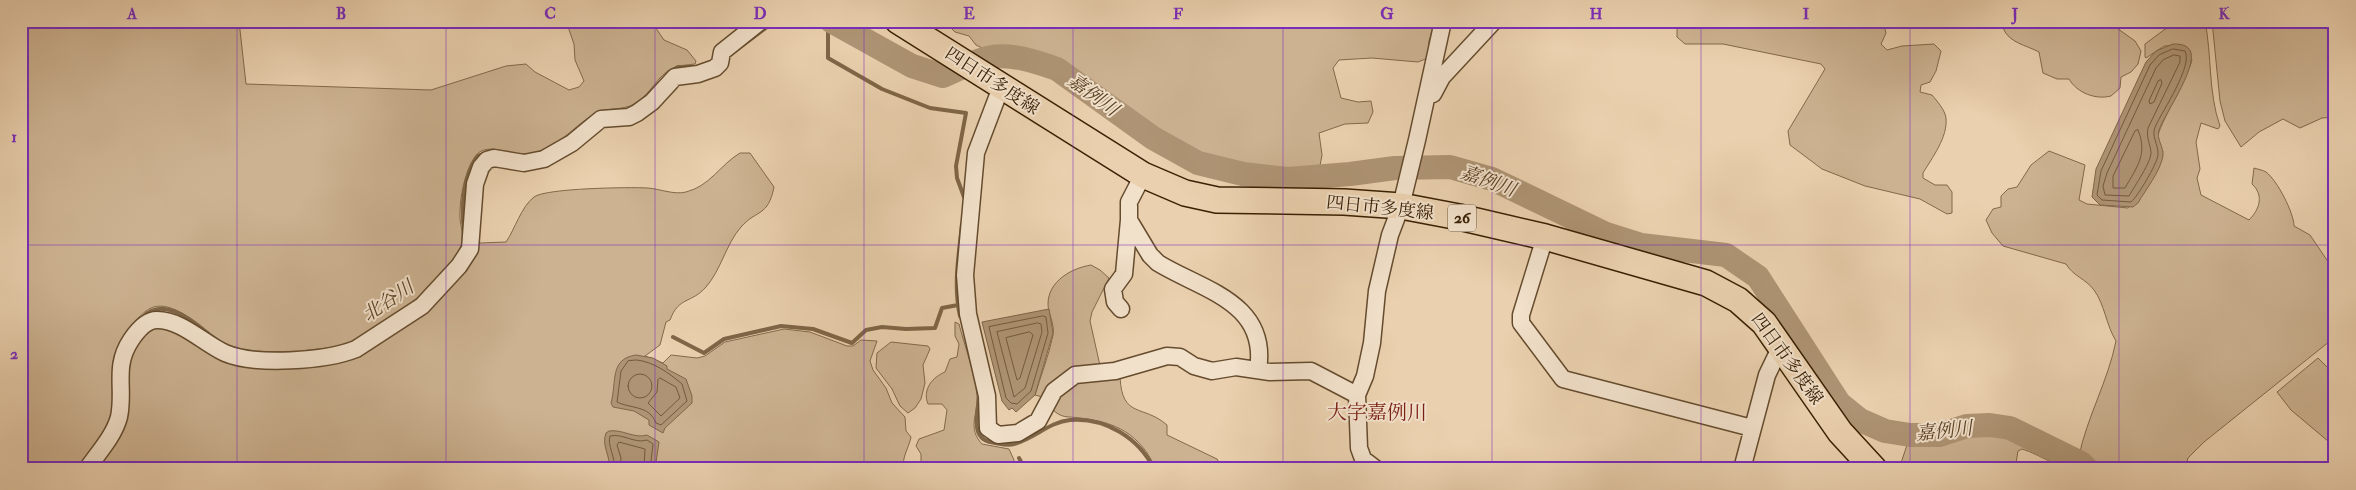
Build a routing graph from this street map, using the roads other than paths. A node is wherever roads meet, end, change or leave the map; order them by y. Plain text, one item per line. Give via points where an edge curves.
1 (761, 21) edge
2 (898, 21) edge
3 (1442, 21) edge
4 (1494, 21) edge
5 (995, 83) junction
6 (1422, 116) junction
7 (1143, 175) junction
8 (1404, 195) junction
9 (1129, 220) junction
10 (1545, 237) junction
11 (1121, 309) dead end
12 (1781, 346) junction
13 (1258, 370) junction
14 (1357, 395) junction
15 (1752, 428) junction
16 (87, 469) edge
17 (1376, 469) edge
18 (1742, 469) edge
19 (1874, 469) edge

1 - 16 street via 722,52 720,63 715,68 675,77 637,113 629,117 601,119 572,143 544,159 524,163 494,158 487,160 475,184 470,249 459,266 422,306 346,353 298,359 239,357 172,323 149,322 130,340 120,362 118,419
2 - 5 main road, 四日市多度線 / 26
3 - 6 street
4 - 6 street via 1442,77
5 - 7 main road, 四日市多度線 / 26
5 - 13 street via 976,154 964,276 968,314 987,396 988,428 998,435 1018,433 1038,421 1054,391 1075,375 1115,371 1167,356 1180,357 1205,370 1236,367
6 - 8 street
7 - 8 main road, 四日市多度線 / 26 via 1185,193 1217,200 1344,202
7 - 9 street via 1129,202
8 - 10 main road, 四日市多度線 / 26
8 - 14 street via 1390,235 1373,317 1372,343
9 - 11 street via 1124,274 1113,289 1115,302
9 - 13 street via 1150,255 1158,262 1222,295 1246,318 1257,346
10 - 12 main road, 四日市多度線 / 26 via 1706,283 1752,310
10 - 15 street via 1521,323 1563,379
12 - 15 street via 1767,375
12 - 19 main road, 四日市多度線 / 26 via 1840,432
13 - 14 street via 1311,371
14 - 17 street via 1359,448 1363,459
15 - 18 street

